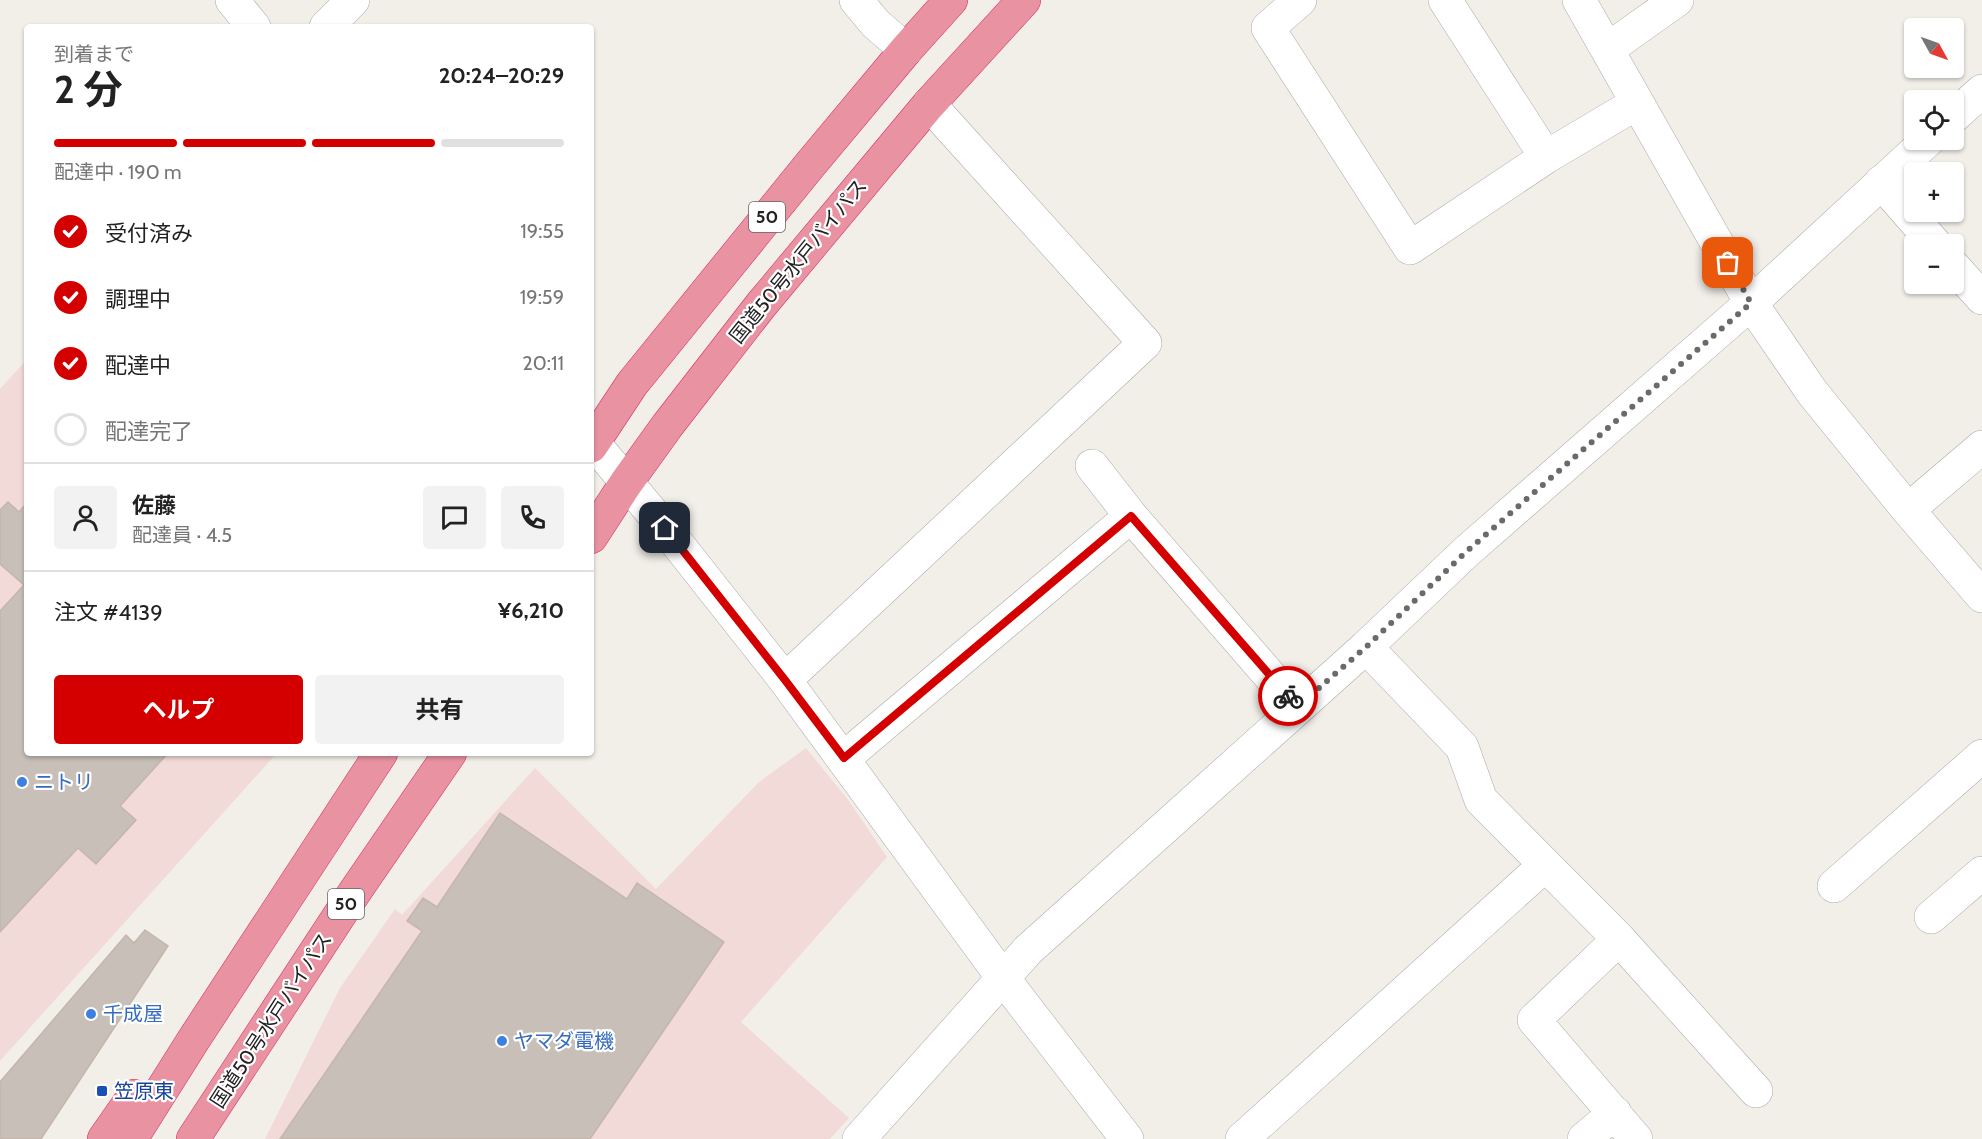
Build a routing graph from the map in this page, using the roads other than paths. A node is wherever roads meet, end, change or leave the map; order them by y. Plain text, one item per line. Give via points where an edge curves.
1 (232, 0) edge
2 (353, 0) edge
3 (855, 0) edge
4 (951, 0) edge
5 (1024, 0) edge
6 (1300, 0) edge
7 (1445, 0) edge
8 (1579, 0) edge
9 (1677, 0) edge
10 (252, 24) edge
11 (329, 24) edge
12 (1608, 49) junction
13 (906, 50) junction
14 (1982, 91) edge
15 (1637, 103) junction
16 (929, 104) junction
17 (1964, 107) edge
18 (1917, 150) edge
19 (1546, 157) junction
20 (1881, 182) junction
21 (1926, 234) edge
22 (1964, 278) edge
23 (1982, 298) edge
24 (1751, 303) junction
25 (594, 440) edge
26 (594, 445) edge
27 (1982, 447) edge
28 (1092, 466) dead end
29 (626, 483) junction
30 (1908, 510) junction
31 (1131, 516) junction
32 (594, 532) edge
33 (1982, 596) edge
34 (1366, 647) junction
35 (785, 680) junction
36 (1297, 707) junction
37 (379, 756) edge
38 (448, 756) edge
39 (1982, 756) edge
40 (844, 758) junction
41 (1545, 865) junction
42 (1982, 873) edge
43 (1834, 886) dead end
44 (1931, 917) dead end
45 (1619, 939) junction
46 (1003, 978) junction
47 (194, 1038) junction
48 (246, 1057) junction
49 (1756, 1091) dead end
50 (1615, 1113) junction
51 (104, 1139) edge
52 (131, 1139) edge
53 (193, 1139) edge
54 (214, 1139) edge
55 (859, 1139) edge
56 (1127, 1139) edge
57 (1242, 1139) edge
58 (1584, 1139) edge
59 (1636, 1139) edge

1 - 10 street
2 - 11 street
3 - 13 street
4 - 13 highway, 50
5 - 16 highway, 国道50号水戸バイパス / 50
6 - 19 street via 1268,28 1410,248
7 - 19 street
8 - 12 street
9 - 12 street
12 - 15 street
13 - 25 highway, 50 via 632,384
14 - 17 street
15 - 19 street
15 - 24 street
16 - 29 highway, 国道50号水戸バイパス / 50 via 760,305
16 - 35 street via 1145,343
18 - 20 street
20 - 21 street
20 - 24 street
22 - 23 street
24 - 30 street via 1812,392
24 - 34 street via 1466,552
26 - 29 street
27 - 30 street
28 - 31 street
29 - 32 highway, 国道50号水戸バイパス / 50
29 - 35 street
30 - 33 street
31 - 36 street
31 - 40 street
34 - 36 street
34 - 41 street via 1462,747 1481,800
35 - 40 street
36 - 46 street via 1028,950
37 - 47 highway
38 - 48 highway, 国道50号水戸バイパス / 50
39 - 43 street
40 - 46 street
41 - 45 street
41 - 57 street
42 - 44 street
45 - 49 street
45 - 50 street via 1534,1020
46 - 55 street
46 - 56 street
47 - 51 highway via 134,1096
47 - 52 highway
48 - 53 highway, 国道50号水戸バイパス / 50
48 - 54 highway
50 - 58 street
50 - 59 street

